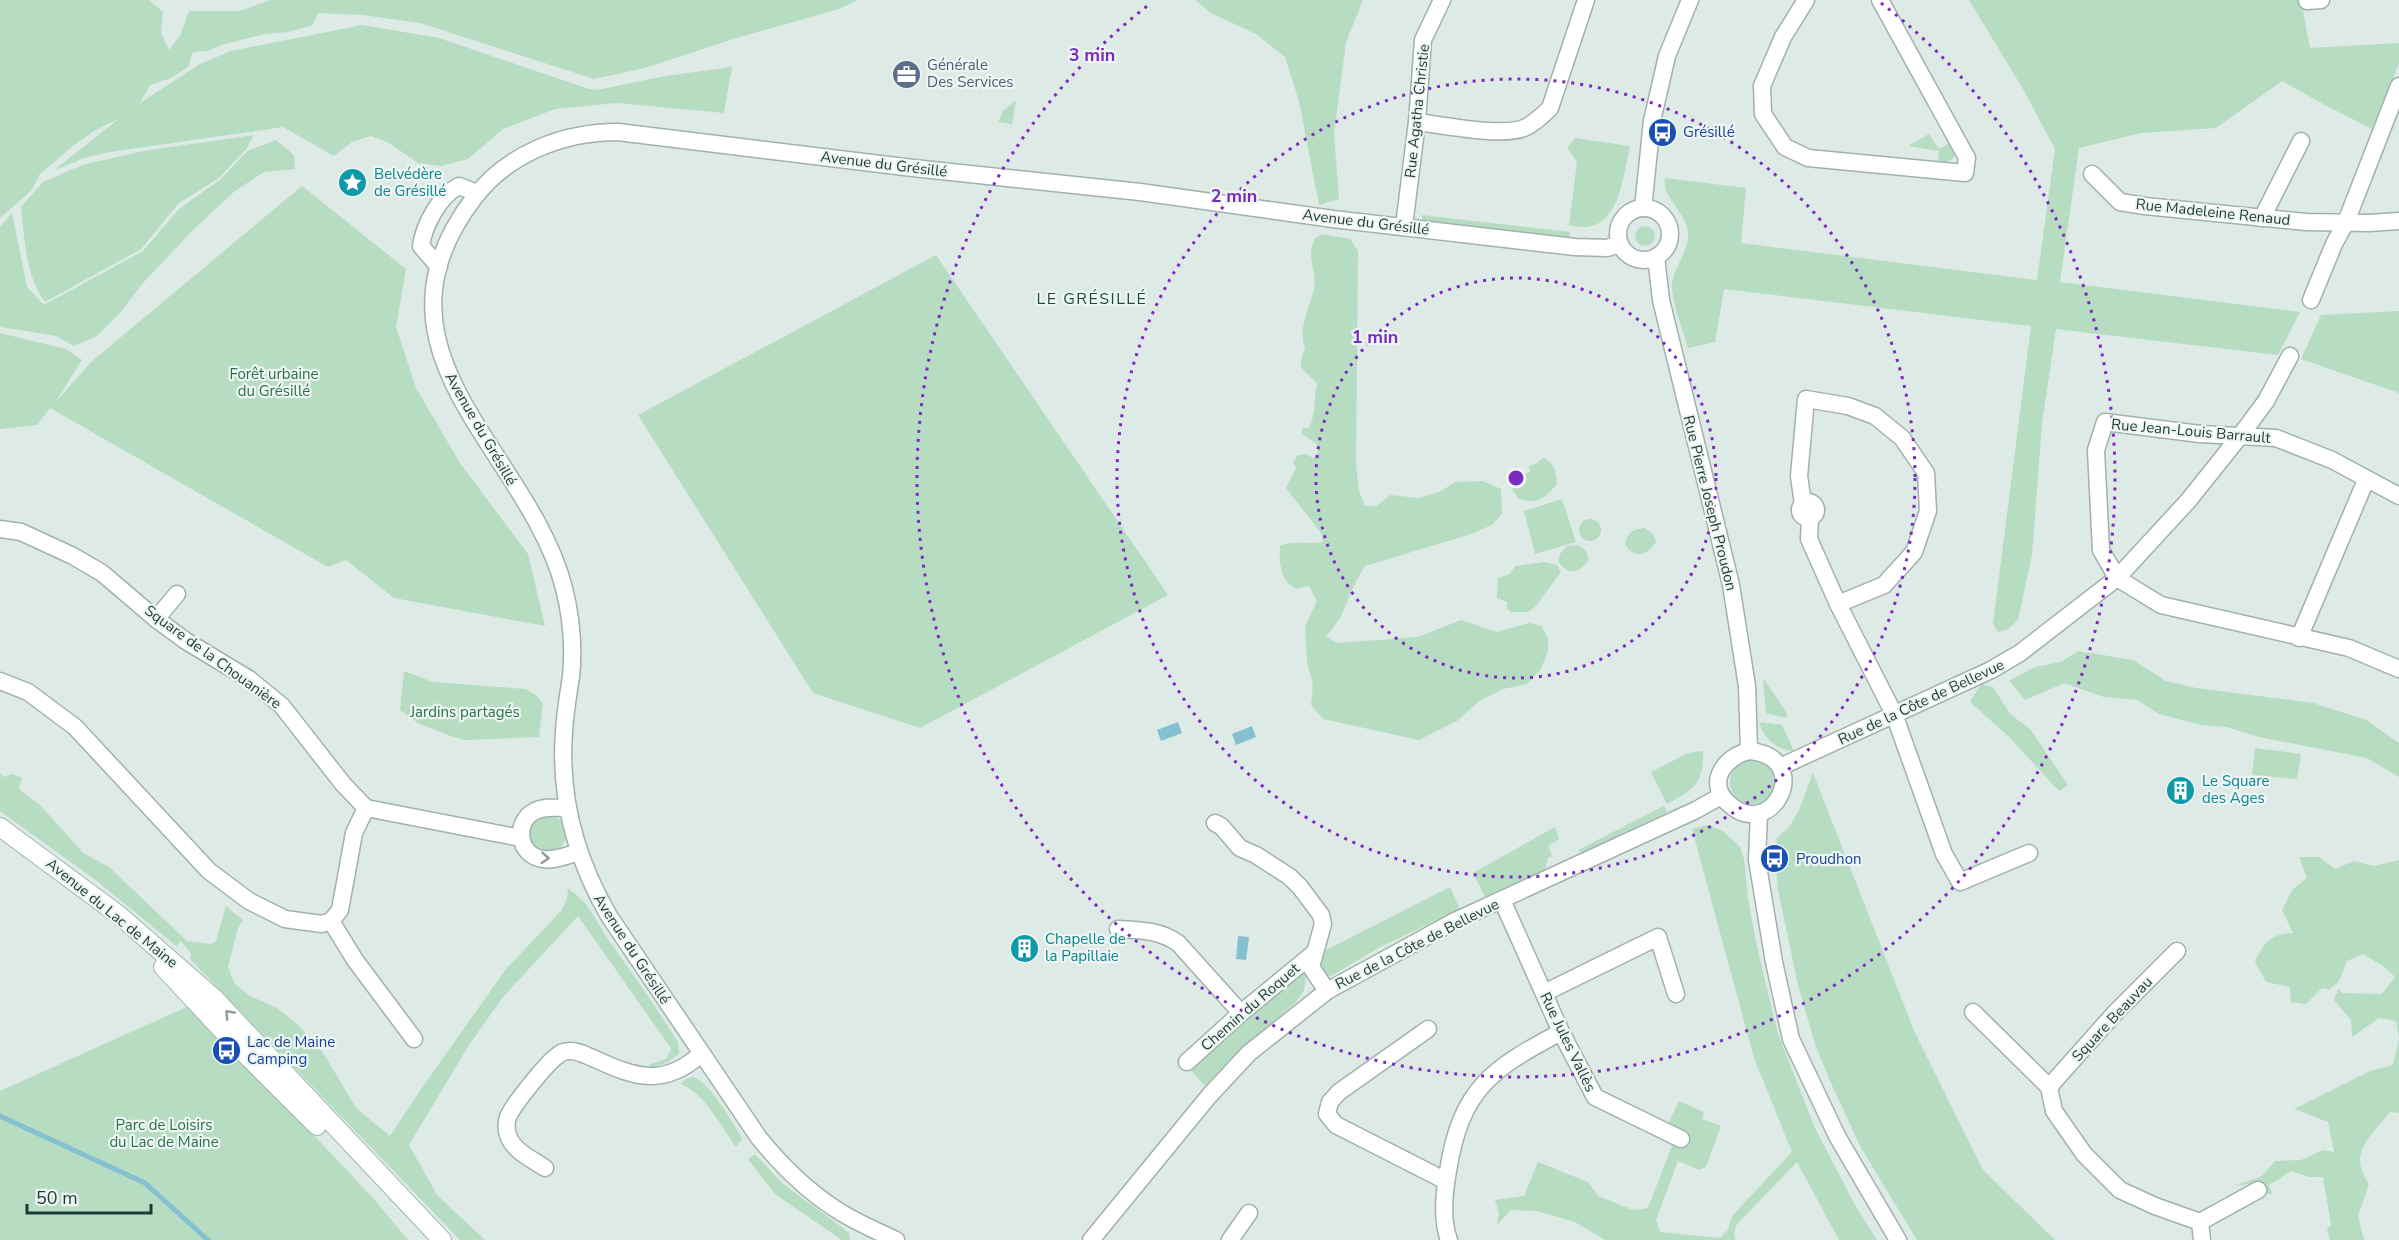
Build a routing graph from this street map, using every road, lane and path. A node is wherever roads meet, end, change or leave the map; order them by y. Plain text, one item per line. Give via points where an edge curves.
1 (1442, 0) edge
2 (1586, 0) edge
3 (1690, 0) edge
4 (1806, 0) edge
5 (1880, 0) edge
6 (2399, 86) edge
7 (1417, 122) junction
8 (2301, 141) dead end
9 (2092, 174) dead end
10 (477, 193) junction
11 (1643, 208) junction
12 (2262, 218) junction
13 (2399, 221) edge
14 (2346, 222) junction
15 (1404, 226) junction
16 (1620, 244) junction
17 (1656, 257) junction
18 (439, 267) junction
19 (2311, 300) dead end
20 (2290, 356) dead end
21 (2240, 436) junction
22 (2366, 480) junction
23 (2399, 496) edge
24 (0, 529) edge
25 (2117, 578) junction
26 (177, 594) dead end
27 (1838, 604) junction
28 (156, 619) junction
29 (2300, 638) junction
30 (2399, 669) edge
31 (0, 681) edge
32 (1894, 714) junction
33 (1749, 751) junction
34 (1780, 767) junction
35 (1721, 796) junction
36 (366, 808) junction
37 (567, 808) junction
38 (1759, 813) junction
39 (1215, 823) dead end
40 (0, 827) edge
41 (521, 838) junction
42 (0, 842) edge
43 (579, 852) junction
44 (2029, 853) dead end
45 (1502, 900) junction
46 (331, 921) junction
47 (1118, 929) dead end
48 (2177, 951) dead end
49 (1314, 953) junction
50 (1327, 992) junction
51 (1544, 993) junction
52 (1676, 994) dead end
53 (1973, 1012) dead end
54 (1241, 1013) junction
55 (1428, 1029) dead end
56 (1561, 1032) junction
57 (414, 1039) dead end
58 (700, 1054) junction
59 (1187, 1062) dead end
60 (2049, 1087) junction
61 (1681, 1139) dead end
62 (545, 1168) dead end
63 (1446, 1181) junction
64 (2258, 1190) dead end
65 (1249, 1213) dead end
66 (2200, 1222) junction
67 (867, 1234) edge
68 (427, 1240) edge
69 (442, 1240) edge
70 (896, 1240) edge
71 (1091, 1240) edge
72 (1230, 1240) edge
73 (1449, 1240) edge
74 (1898, 1240) edge
75 (2202, 1240) edge

1 - 7 street, Rue Agatha Christie via 1423,40
2 - 7 street via 1550,108 1532,124 1515,131 1501,131
3 - 11 street via 1667,56 1652,121
4 - 5 street via 1783,37 1762,86 1762,114 1785,147 1808,158 1965,173 1967,158
6 - 14 street
7 - 15 street, Rue Agatha Christie
8 - 12 street
9 - 12 street, Rue Madeleine Renaud via 2120,202
10 - 15 street, Avenue du Grésillé via 504,168 535,149 577,136 618,132
10 - 18 street, Avenue du Grésillé via 453,229
10 - 18 street via 459,186 450,190 428,225 421,246
11 - 16 street via 1621,223
11 - 17 street via 1664,217 1670,231 1665,250
12 - 14 street, Rue Madeleine Renaud
13 - 14 street, Rue Madeleine Renaud
14 - 19 street
15 - 16 street, Avenue du Grésillé via 1575,247 1607,248
16 - 17 street via 1637,259
17 - 33 street, Rue Pierre Joseph Proudon via 1661,300 1731,585 1747,686
18 - 37 street, Avenue du Grésillé via 435,322 442,361 450,381 538,523 564,589 571,637 563,747
20 - 21 street, Rue de la Côte de Bellevue via 2266,401
21 - 22 street, Rue Jean-Louis Barrault via 2276,438 2332,460
21 - 25 street, Rue de la Côte de Bellevue via 2188,501
21 - 25 street, Rue Jean-Louis Barrault via 2105,422 2096,450 2101,550
22 - 23 street, Rue Jean-Louis Barrault
22 - 29 street
24 - 28 street, Square de la Chouanière via 21,532 73,556 102,573
25 - 29 street, Rue Jean-Louis Barrault via 2161,605
25 - 32 street, Rue de la Côte de Bellevue via 2001,665
26 - 28 street
27 - 27 street via 1884,585 1914,552 1928,511 1926,473 1902,438 1875,416 1848,406 1806,399 1799,476 1809,539
27 - 32 street
28 - 36 street, Square de la Chouanière via 186,642 249,679 282,706
29 - 30 street, Rue Jean-Louis Barrault via 2349,648
31 - 46 street via 40,700 88,739 209,871 232,889 285,919 311,924
32 - 34 street, Rue de la Côte de Bellevue
32 - 44 street via 1944,854 1960,882
33 - 34 street via 1762,752
33 - 35 street via 1737,754 1724,765 1719,778
34 - 38 street via 1785,780 1782,795 1773,807
35 - 38 street via 1743,813
35 - 45 street, Rue de la Côte de Bellevue
36 - 41 street
36 - 46 street via 354,833 340,910
37 - 41 street via 545,808 529,814
37 - 43 street, Avenue du Grésillé
38 - 74 street via 1757,860 1791,1039 1837,1136
39 - 49 street via 1240,848 1273,865 1300,887 1321,915 1323,924
69 -> 40 street, Avenue du Lac de Maine via 214,998 119,915
41 -> 43 street via 529,853 544,860
42 - 68 street, Avenue du Lac de Maine via 147,951
43 - 58 street, Avenue du Grésillé via 609,916
45 - 50 street, Rue de la Côte de Bellevue via 1434,932
45 - 51 street, Rue Jules Vallès
46 - 57 street via 372,985
47 - 54 street via 1151,931 1178,943
48 - 60 street, Square Beauvau
49 - 50 street via 1311,967
49 - 54 street, Chemin du Roquet
50 - 71 street, Rue de la Côte de Bellevue via 1249,1053
51 - 52 street via 1658,937
51 - 56 street, Rue Jules Vallès
53 - 60 street
54 - 59 street, Chemin du Roquet
55 - 63 street via 1339,1092 1326,1114 1336,1125
56 - 61 street, Rue Jules Vallès via 1595,1097
56 - 63 street via 1509,1061 1483,1085 1457,1130
58 - 62 street via 678,1070 644,1077 622,1072 580,1052 556,1056 516,1103 507,1122 511,1143
58 - 67 street, Avenue du Grésillé via 778,1160
60 - 66 street via 2060,1120 2084,1154 2120,1190
63 - 73 street via 1445,1223
64 - 66 street
65 - 72 street
66 - 75 street
67 - 70 street, Avenue du Grésillé

